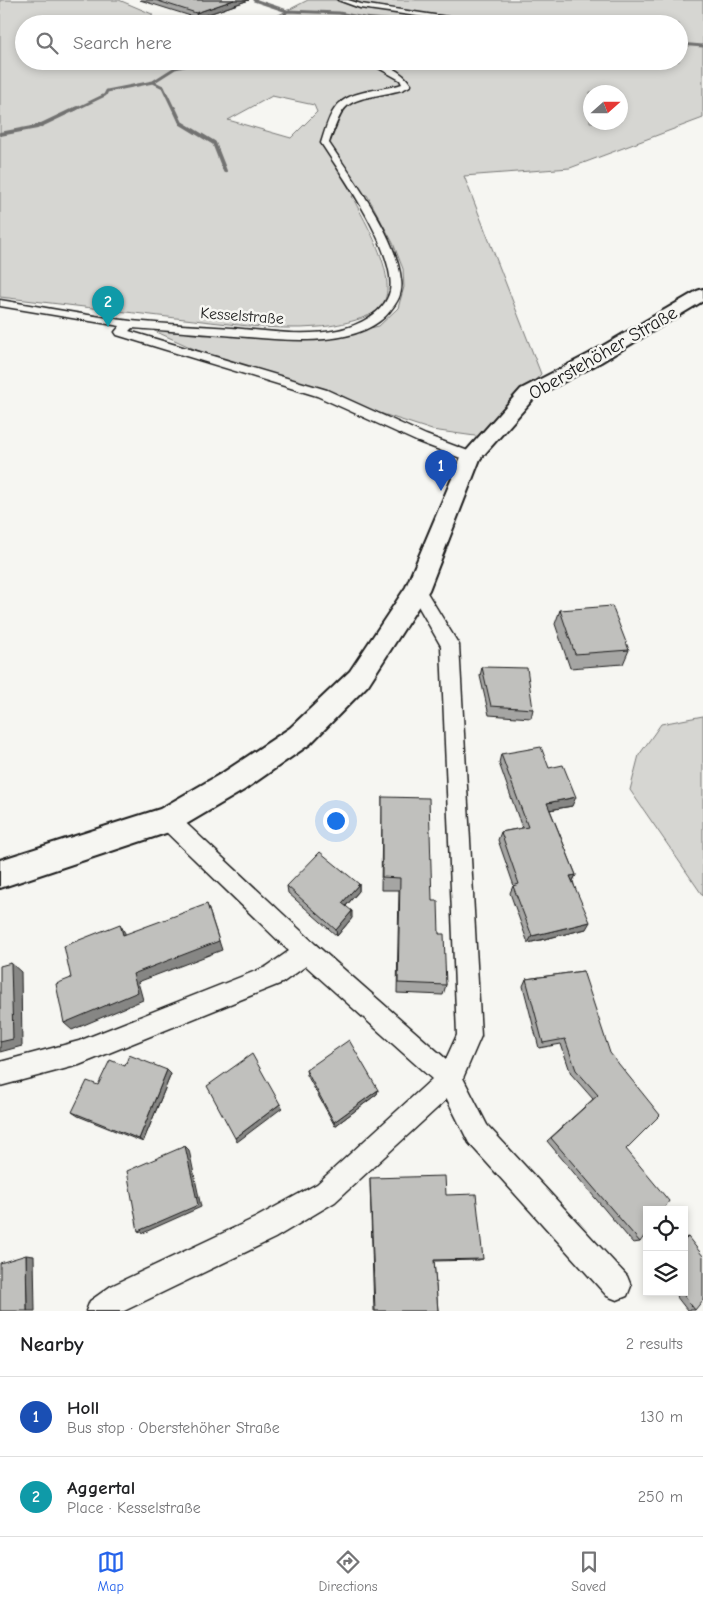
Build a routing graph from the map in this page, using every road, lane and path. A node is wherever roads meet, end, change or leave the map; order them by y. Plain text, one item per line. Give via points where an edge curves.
1 (340, 0) edge
2 (415, 5) dead end
3 (423, 15) edge
4 (456, 15) edge
5 (387, 70) edge
6 (703, 294) edge
7 (0, 303) edge
8 (129, 324) junction
9 (472, 457) junction
10 (417, 590) junction
11 (168, 820) junction
12 (0, 874) edge
13 (307, 952) junction
14 (0, 1074) edge
15 (450, 1079) junction
16 (617, 1286) dead end
17 (100, 1311) edge

1 - 3 street
2 - 4 street
5 - 8 street, Kesselstraße via 403,78 407,85 356,98 340,107 324,143 346,174 387,250 396,281 390,308 358,327 332,335 303,337
6 - 9 street, Oberstehöher Straße via 595,358 528,393
7 - 8 street
8 - 9 street via 121,332 322,393 421,438
9 - 10 street, Oberstehöher Straße
10 - 11 street, Oberstehöher Straße via 359,678 300,736 234,781
10 - 15 street via 450,645 469,1036
11 - 12 street, Oberstehöher Straße
11 - 13 street
13 - 14 street via 274,976 79,1053
13 - 15 street
15 - 16 street via 478,1134
15 - 17 street via 326,1193 265,1228 121,1296

